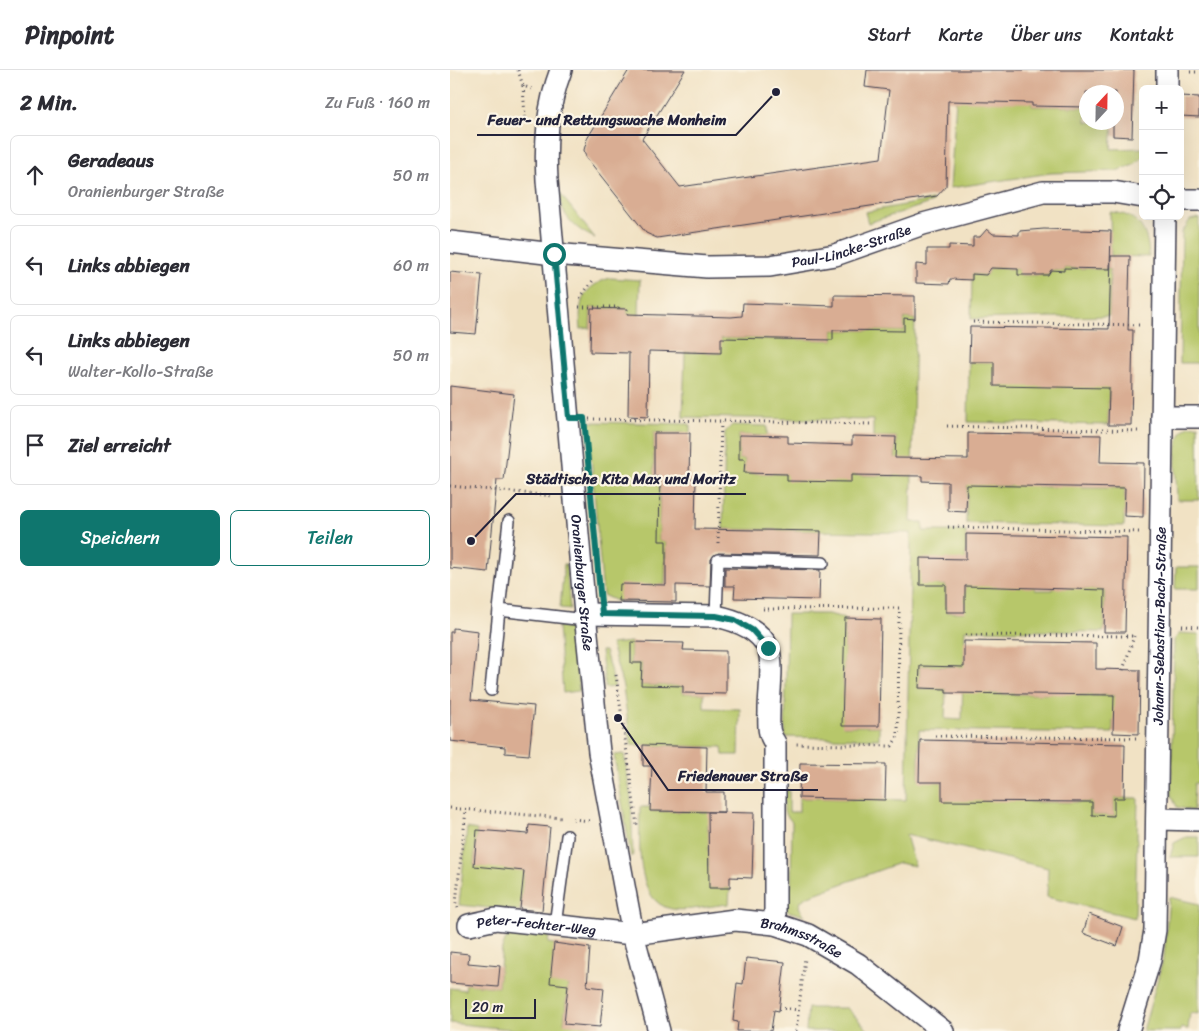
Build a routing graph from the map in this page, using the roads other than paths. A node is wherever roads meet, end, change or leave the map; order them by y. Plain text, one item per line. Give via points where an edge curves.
1 (561, 70) edge
2 (1167, 70) edge
3 (1167, 85) edge
4 (1139, 195) edge
5 (1184, 200) edge
6 (1199, 200) edge
7 (1165, 220) edge
8 (450, 242) edge
9 (554, 254) junction
10 (1199, 417) edge
11 (1162, 424) junction
12 (509, 521) dead end
13 (823, 563) dead end
14 (499, 610) junction
15 (585, 617) junction
16 (726, 618) junction
17 (491, 690) dead end
18 (1157, 819) junction
19 (1199, 820) edge
20 (567, 836) dead end
21 (775, 924) junction
22 (469, 925) road end
23 (555, 926) junction
24 (634, 934) junction
25 (659, 1031) edge
26 (943, 1031) edge
27 (1128, 1031) edge

1 - 9 street, Oranienburger Straße via 552,94 546,136
2 - 3 street
4 - 9 street, Paul-Lincke-Straße via 1113,192 1043,192 923,224 835,255 770,266 707,267
5 - 6 street
7 - 11 street, Johann-Sebastian-Bach-Straße
8 - 9 street, Paul-Lincke-Straße
9 - 15 street, Oranienburger Straße
10 - 11 street
11 - 18 street, Johann-Sebastian-Bach-Straße
12 - 14 lane
13 - 16 lane via 718,560
14 - 15 lane
14 - 17 lane
15 - 16 street
15 - 24 street, Oranienburger Straße via 599,752
16 - 21 street via 752,630 768,648 768,733 775,743
18 - 19 street
18 - 27 street, Johann-Sebastian-Bach-Straße via 1155,930 1150,960
20 - 23 lane
21 - 24 street, Brahmsstraße via 735,920
21 - 26 street, Brahmsstraße via 808,935 858,964
22 - 23 street, Peter-Fechter-Weg via 496,919
23 - 24 street, Peter-Fechter-Weg
24 - 25 street, Oranienburger Straße

